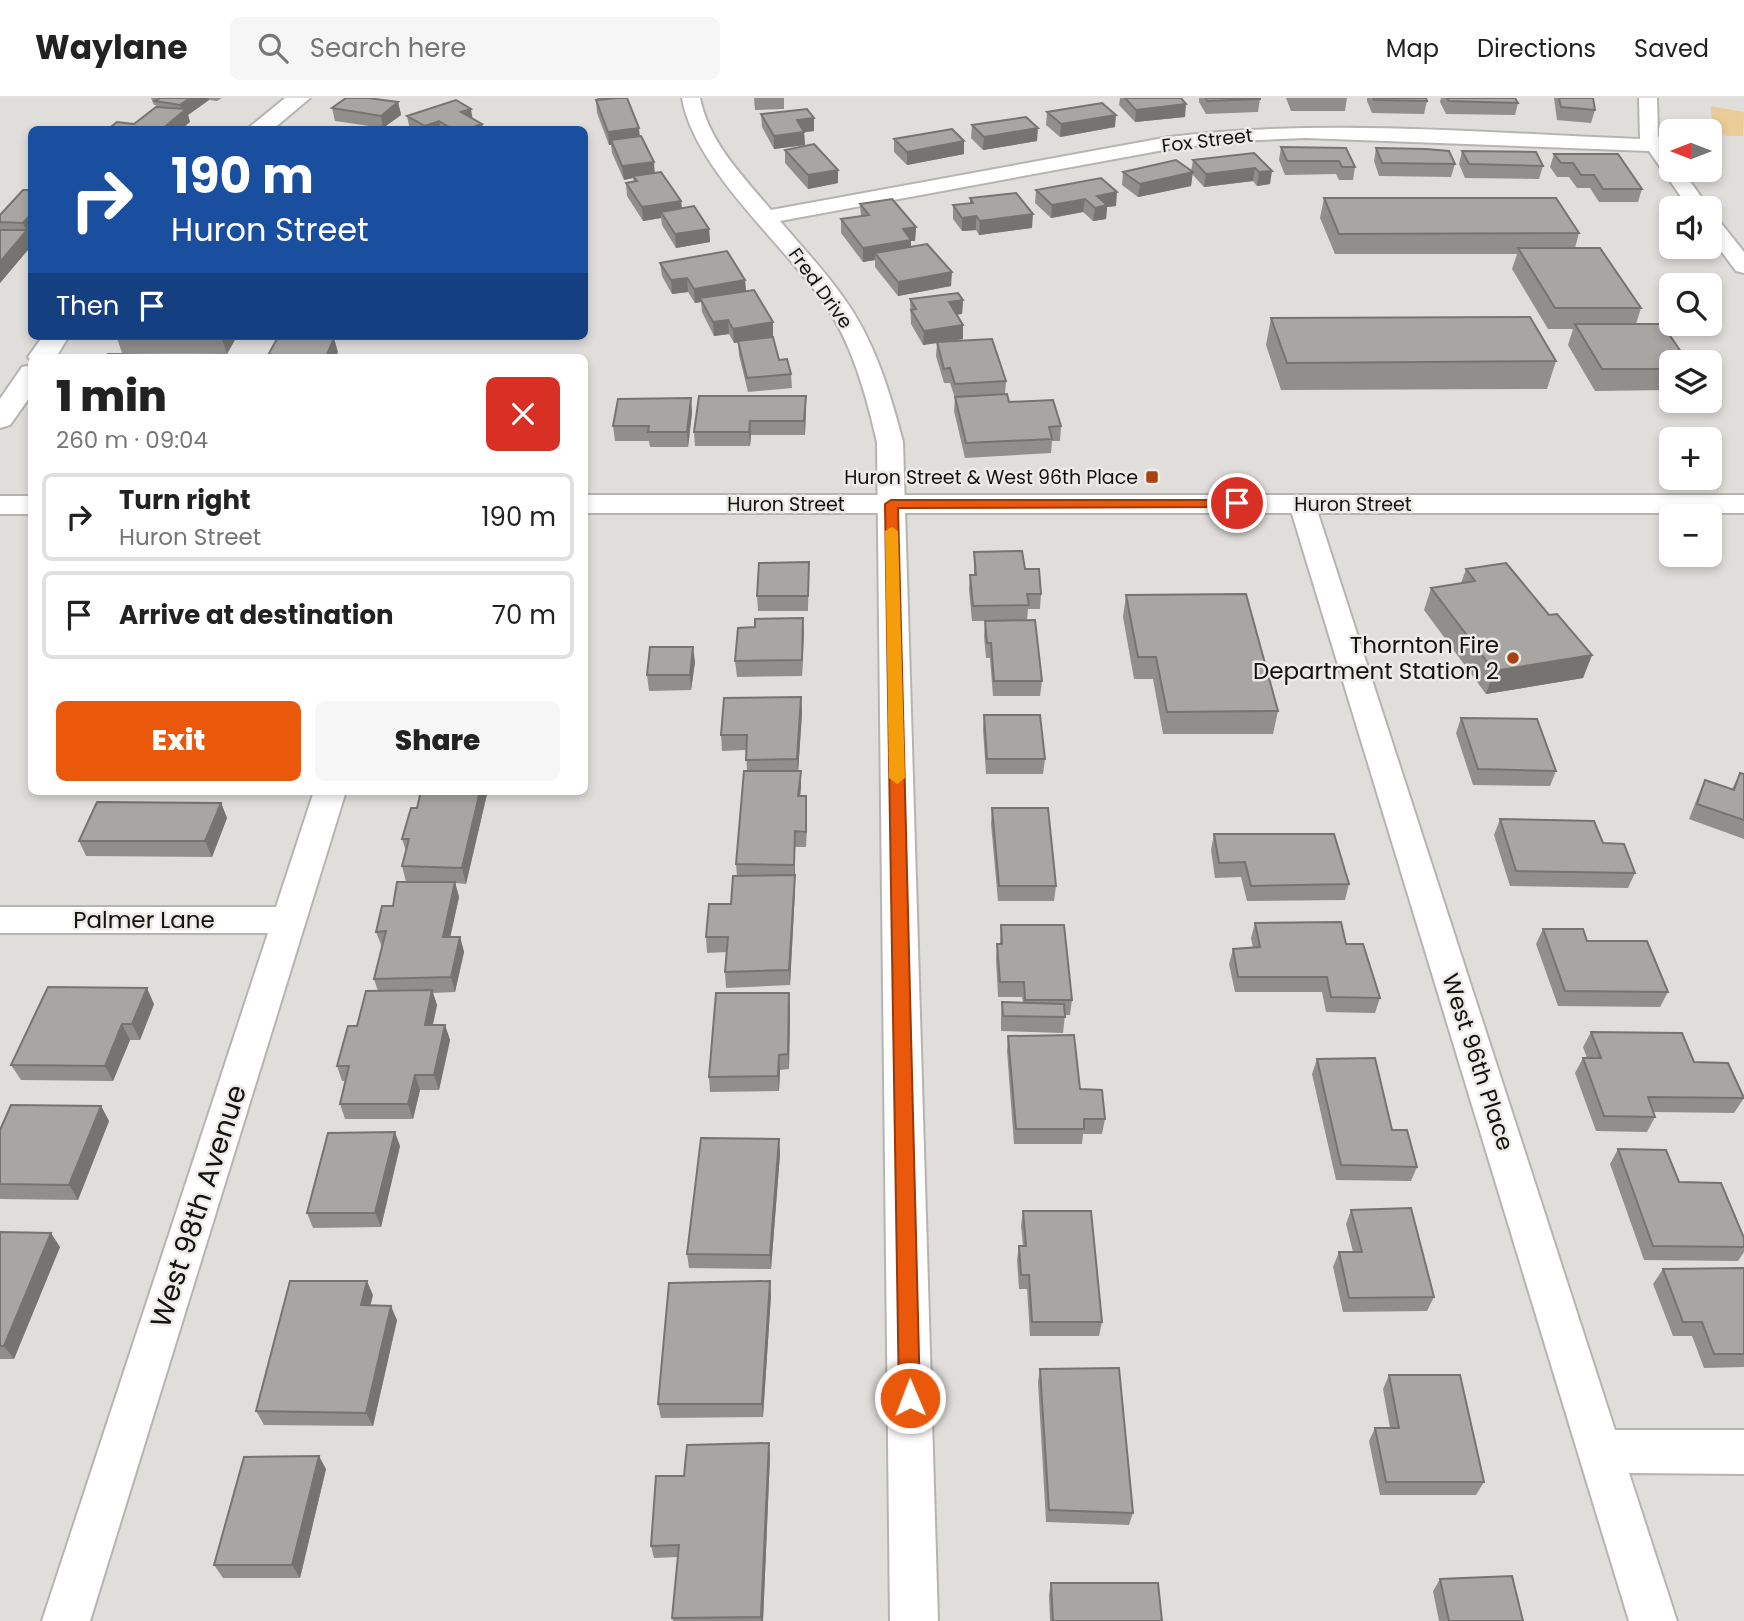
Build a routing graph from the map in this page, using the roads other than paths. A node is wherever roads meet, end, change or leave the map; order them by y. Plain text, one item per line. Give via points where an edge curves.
1 (299, 98) edge
2 (691, 98) edge
3 (1648, 98) edge
4 (262, 126) edge
5 (1653, 145) junction
6 (1690, 196) edge
7 (768, 217) junction
8 (1722, 238) edge
9 (1744, 266) edge
10 (28, 379) edge
11 (0, 419) edge
12 (588, 504) edge
13 (891, 504) junction
14 (1302, 504) junction
15 (1744, 504) edge
16 (0, 505) edge
17 (28, 505) edge
18 (329, 795) edge
19 (0, 920) edge
20 (289, 920) junction
21 (1601, 1451) junction
22 (1744, 1452) edge
23 (66, 1621) edge
24 (914, 1621) edge
25 (1653, 1621) edge

1 - 4 main road
2 - 7 street, Fred Drive via 715,155
3 - 5 street via 1647,128
5 - 6 street
5 - 7 street, Fox Street via 1355,134 1235,135 1169,143
7 - 13 street, Fred Drive via 834,300 865,354 890,442
8 - 9 street
10 - 11 main road
12 - 13 main road, Huron Street
13 - 14 main road, Huron Street
13 - 24 street, Fred Drive
14 - 15 main road, Huron Street
14 - 21 street, West 96th Place
16 - 17 main road
18 - 20 street, West 98th Avenue
19 - 20 street, Palmer Lane
20 - 23 street, West 98th Avenue
21 - 22 street
21 - 25 street, West 96th Place

